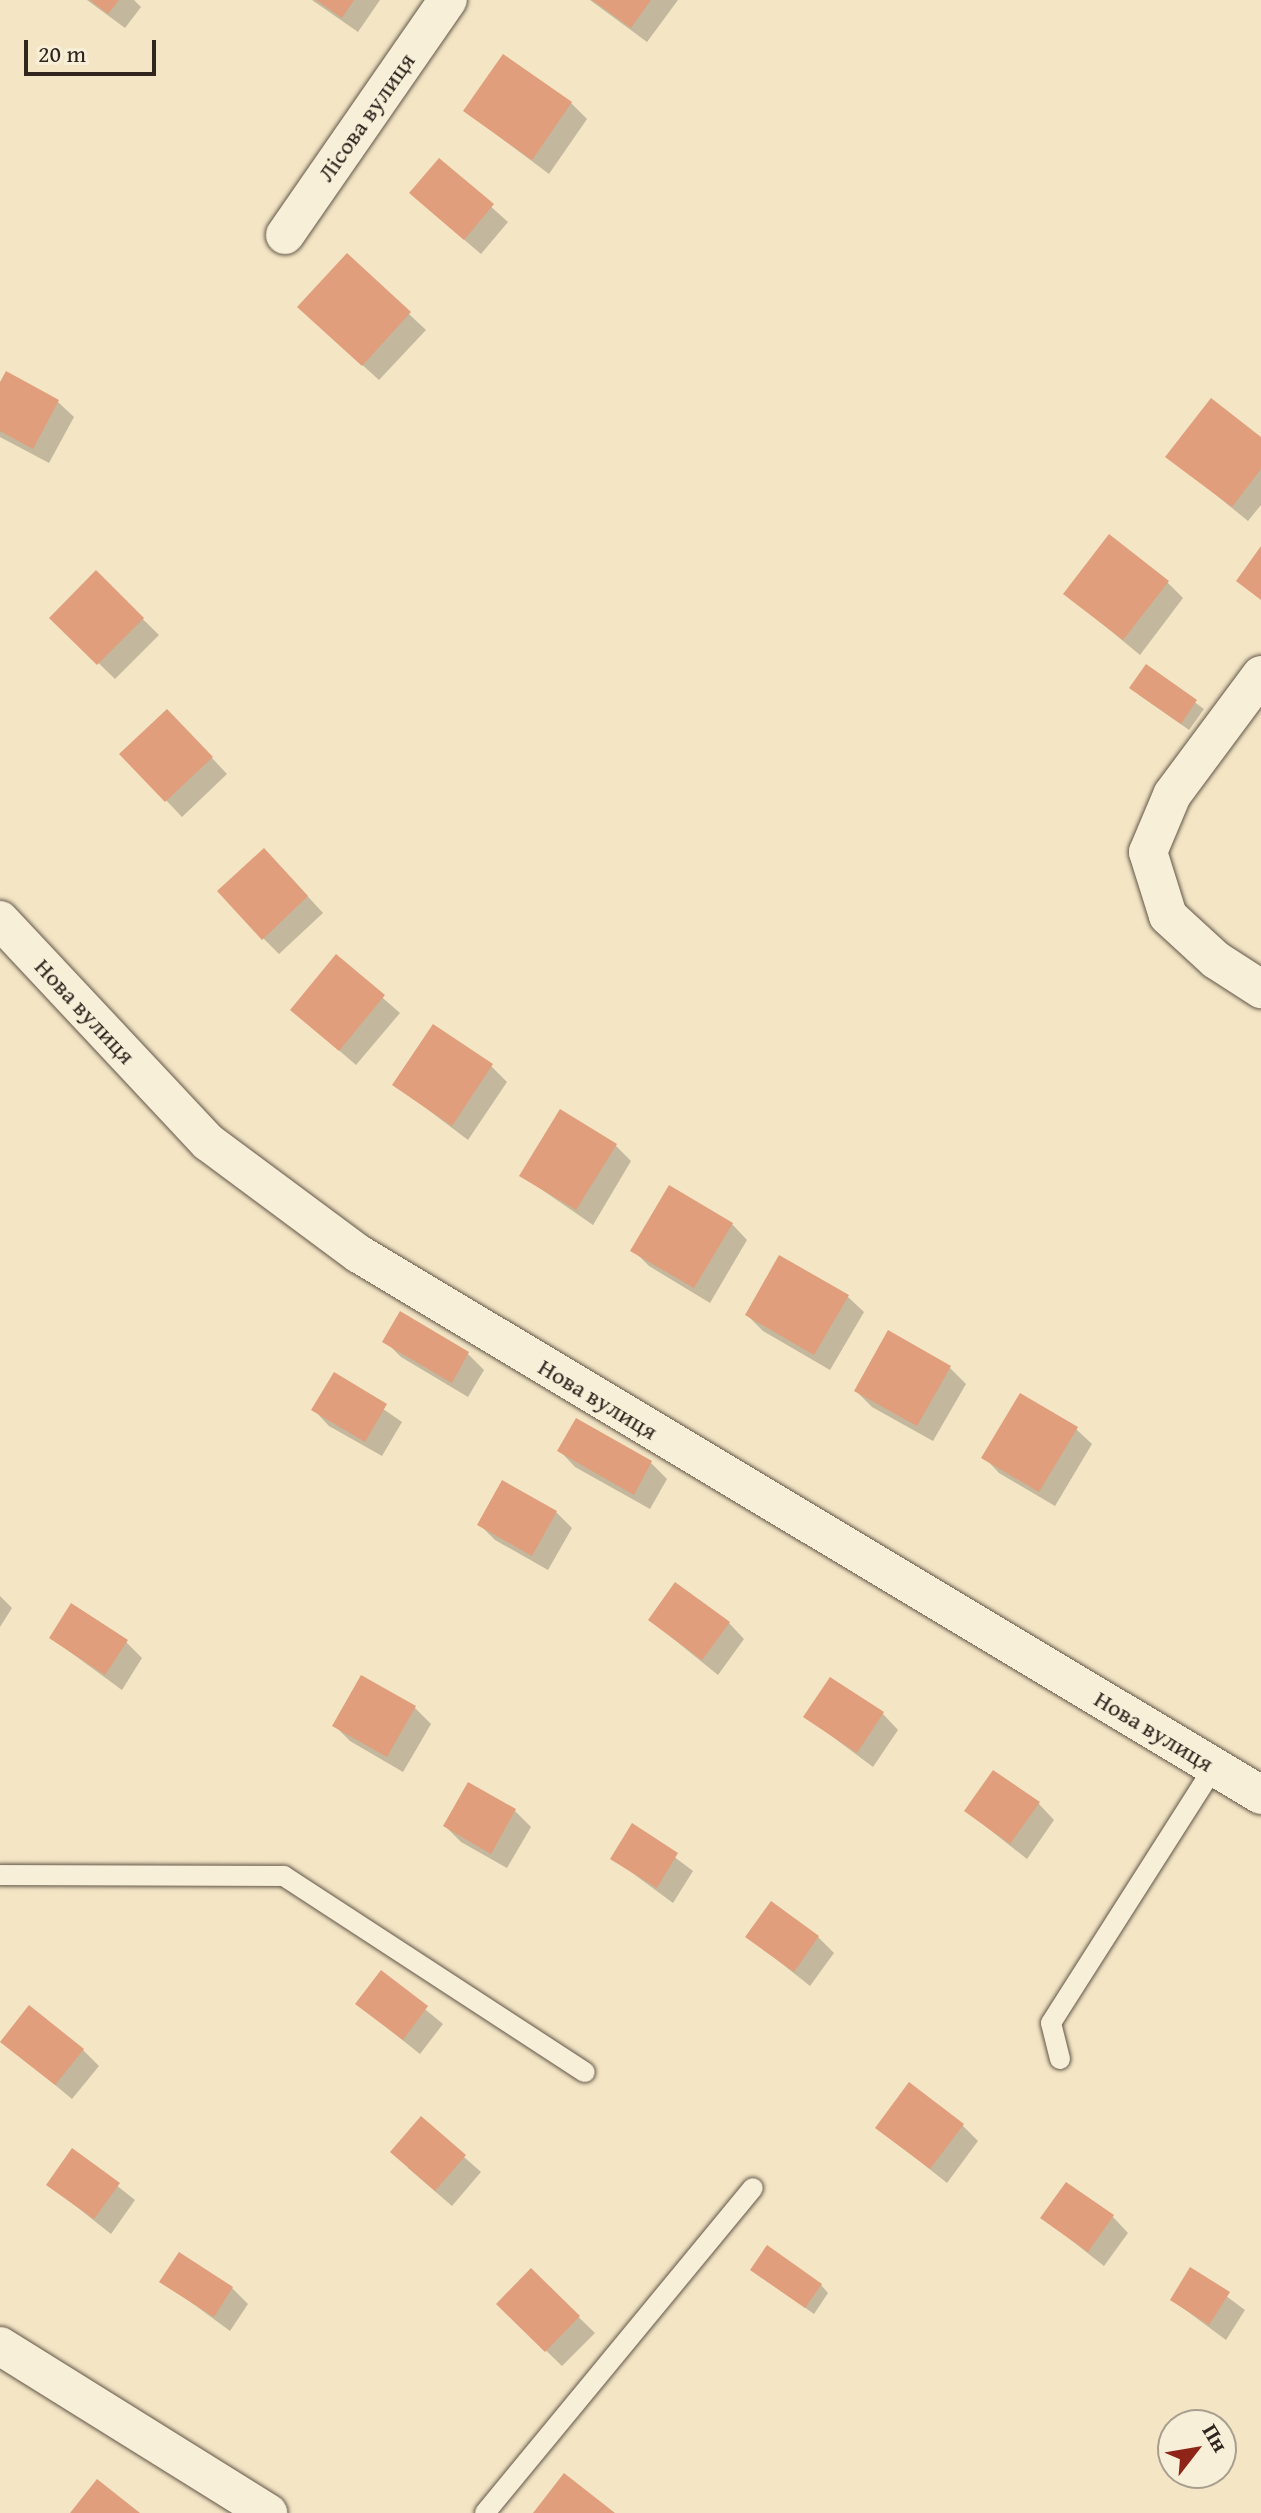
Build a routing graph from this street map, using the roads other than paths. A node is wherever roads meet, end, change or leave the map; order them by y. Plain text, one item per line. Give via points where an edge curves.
1 (448, 0) edge
2 (285, 235) dead end
3 (1261, 675) edge
4 (0, 920) edge
5 (1261, 989) edge
6 (1214, 1767) junction
7 (1261, 1795) edge
8 (0, 1875) edge
9 (1060, 2059) dead end
10 (585, 2072) dead end
11 (753, 2188) dead end
12 (2, 2350) edge
13 (268, 2513) edge
14 (485, 2513) edge

1 - 2 street, Лісова вулиця
3 - 5 street via 1172,795 1148,852 1168,916 1216,960
4 - 6 street, Нова вулиця via 208,1142 359,1254
6 - 7 street, Нова вулиця
6 - 9 lane via 1051,2023
8 - 10 lane via 284,1876
11 - 14 lane
12 - 13 street

